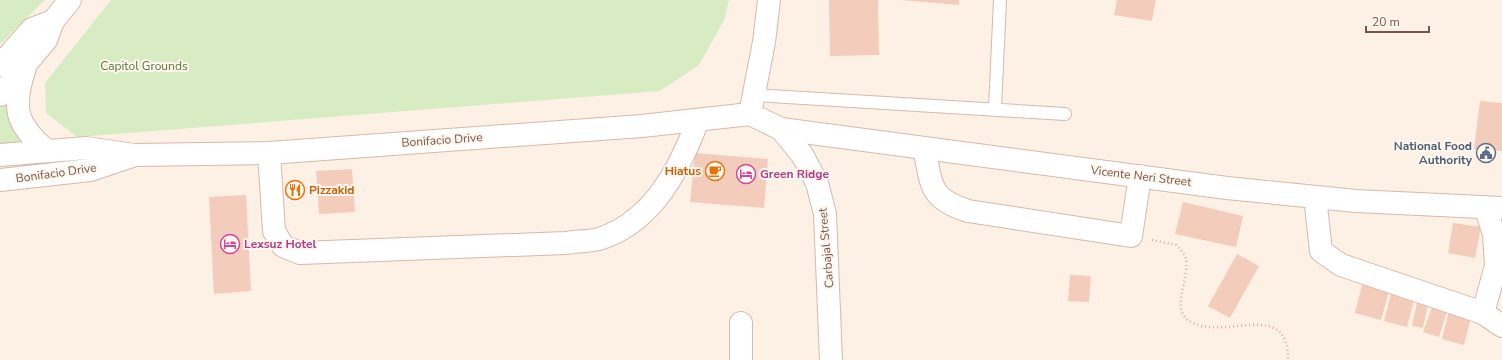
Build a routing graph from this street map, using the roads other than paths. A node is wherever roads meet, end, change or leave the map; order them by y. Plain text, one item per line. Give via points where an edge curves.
1 (70, 0) edge
2 (769, 0) edge
3 (1000, 0) edge
4 (53, 21) junction
5 (27, 61) junction
6 (0, 65) edge
7 (0, 95) edge
8 (752, 104) junction
9 (995, 109) junction
10 (1065, 114) dead end
11 (698, 120) junction
12 (781, 129) junction
13 (924, 148) junction
14 (46, 150) junction
15 (269, 153) junction
16 (0, 155) edge
17 (134, 155) junction
18 (1140, 176) junction
19 (3, 182) edge
20 (1315, 197) junction
21 (1494, 207) edge
22 (1483, 313) junction
23 (741, 323) dead end
24 (1502, 326) edge
25 (742, 360) edge
26 (831, 360) edge

1 - 4 street
2 - 8 street
3 - 9 lane
4 - 5 street via 46,40
4 - 6 street via 32,29
5 - 7 street
5 - 14 street via 18,90 19,115 32,139
8 - 9 lane
8 - 11 street, Bonifacio Drive
8 - 12 street, Carbajal Street
9 - 10 lane
11 - 15 street, Bonifacio Drive
11 - 15 street via 675,172 652,206 626,226 601,238 566,243 300,253 283,246 274,231
12 - 13 street, Vicente Neri Street
12 - 26 street, Carbajal Street via 803,156 817,183 826,214
13 - 18 street, Vicente Neri Street
13 - 18 street via 936,194 950,205 968,211 1131,236
14 - 16 street, Bonifacio Drive
14 - 17 street, Bonifacio Drive via 86,148
15 - 17 street, Bonifacio Drive
17 - 19 street, Bonifacio Drive via 90,170
18 - 20 street, Vicente Neri Street
20 - 21 street, Vicente Neri Street
20 - 22 street via 1321,251 1341,265
21 - 22 street via 1496,266
22 - 24 street
23 - 25 street

